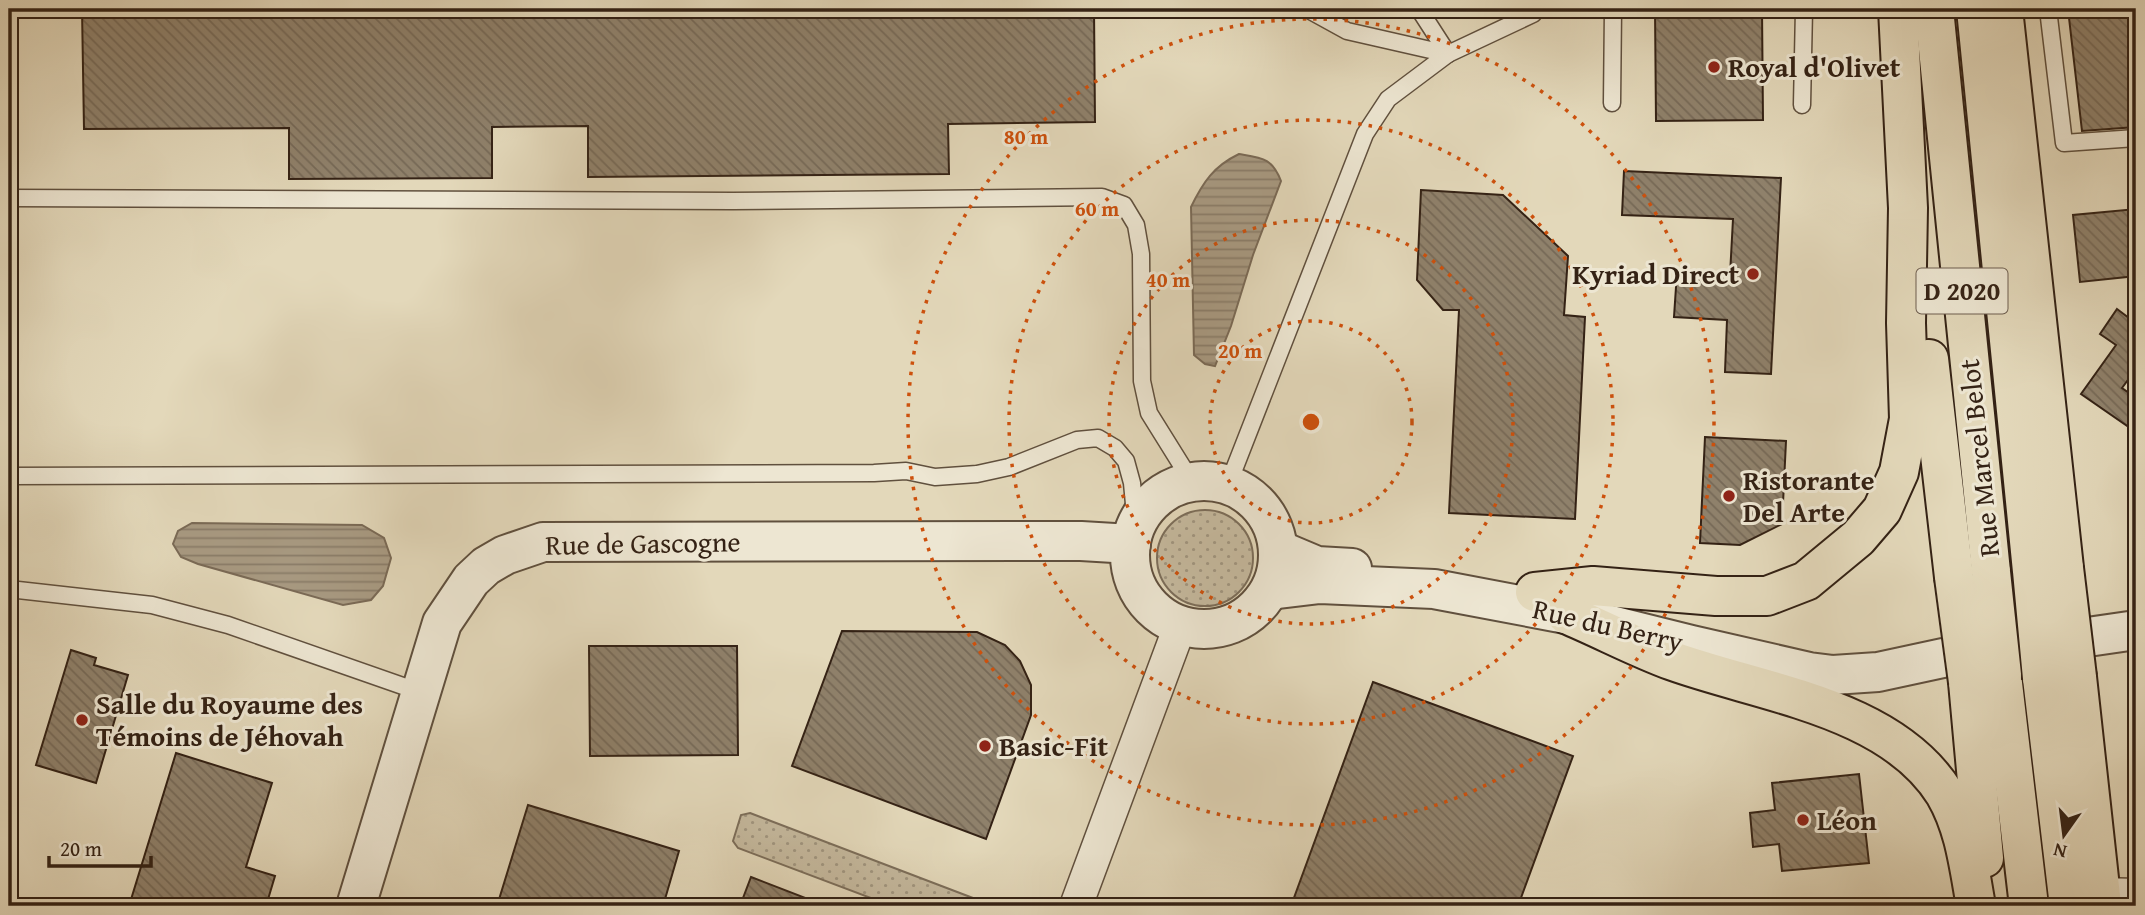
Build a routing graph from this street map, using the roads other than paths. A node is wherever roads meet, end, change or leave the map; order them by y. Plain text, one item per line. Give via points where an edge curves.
1 (1307, 9) edge
2 (1419, 9) edge
3 (1537, 9) edge
4 (1613, 9) edge
5 (1804, 9) edge
6 (1898, 9) edge
7 (1934, 9) edge
8 (1976, 9) edge
9 (2003, 9) edge
10 (2048, 9) edge
11 (1448, 54) junction
12 (1612, 103) dead end
13 (1802, 105) dead end
14 (2136, 138) edge
15 (9, 198) edge
16 (1908, 208) junction
17 (9, 476) edge
18 (1210, 484) junction
19 (1134, 534) junction
20 (1279, 550) junction
21 (2048, 569) junction
22 (1973, 575) junction
23 (9, 589) edge
24 (1270, 590) junction
25 (1535, 592) junction
26 (1566, 614) junction
27 (1180, 626) junction
28 (2136, 630) edge
29 (1971, 671) junction
30 (420, 692) junction
31 (2102, 901) edge
32 (356, 906) edge
33 (1076, 906) edge
34 (1976, 906) edge
35 (1988, 906) edge
36 (2029, 906) edge

1 - 11 lane via 1347,31
2 - 11 lane
3 - 11 lane
4 - 12 lane
5 - 13 lane
6 - 16 main road
7 - 22 main road, Rue Marcel Belot / D 2020
8 - 21 main road, Rue Marcel Belot / D 2020
9 - 21 main road
10 - 14 lane via 2064,143
11 - 18 lane via 1388,99 1365,134
15 - 18 lane via 733,201 1102,197 1124,205 1136,225 1141,254 1142,381 1149,413
16 - 22 main road via 1937,420
16 - 25 main road via 1909,419 1899,472 1882,510 1858,538 1806,581 1767,596 1593,586
17 - 19 lane via 906,471 935,477 1009,467 1077,440 1098,438 1126,461 1132,482
18 - 19 street via 1170,489 1150,504
18 - 20 street via 1248,495 1274,529
19 - 27 street via 1131,565 1136,584 1147,602
19 - 30 street, Rue de Gascogne via 1081,541 543,542 505,555 471,580 442,623
20 - 24 street
20 - 25 street, Rue du Berry via 1317,566 1441,573
21 - 31 main road, Rue Marcel Belot / D 2020, bridge via 2059,677
22 - 29 main road, Rue Marcel Belot / D 2020, bridge
23 - 30 lane via 152,605 228,625
24 - 26 street, Rue du Berry via 1320,584 1434,589
24 - 27 street via 1252,612 1236,622 1218,628
25 - 29 street, Rue du Berry via 1806,656 1836,660 1878,655
26 - 29 street, Rue du Berry via 1809,672
26 - 34 main road via 1672,660 1830,710 1873,729 1916,759 1944,794 1965,841
27 - 33 street
28 - 29 street, Rue du Berry
29 - 35 main road
29 - 36 main road, Rue Marcel Belot / D 2020
30 - 32 street, Rue de Gascogne

